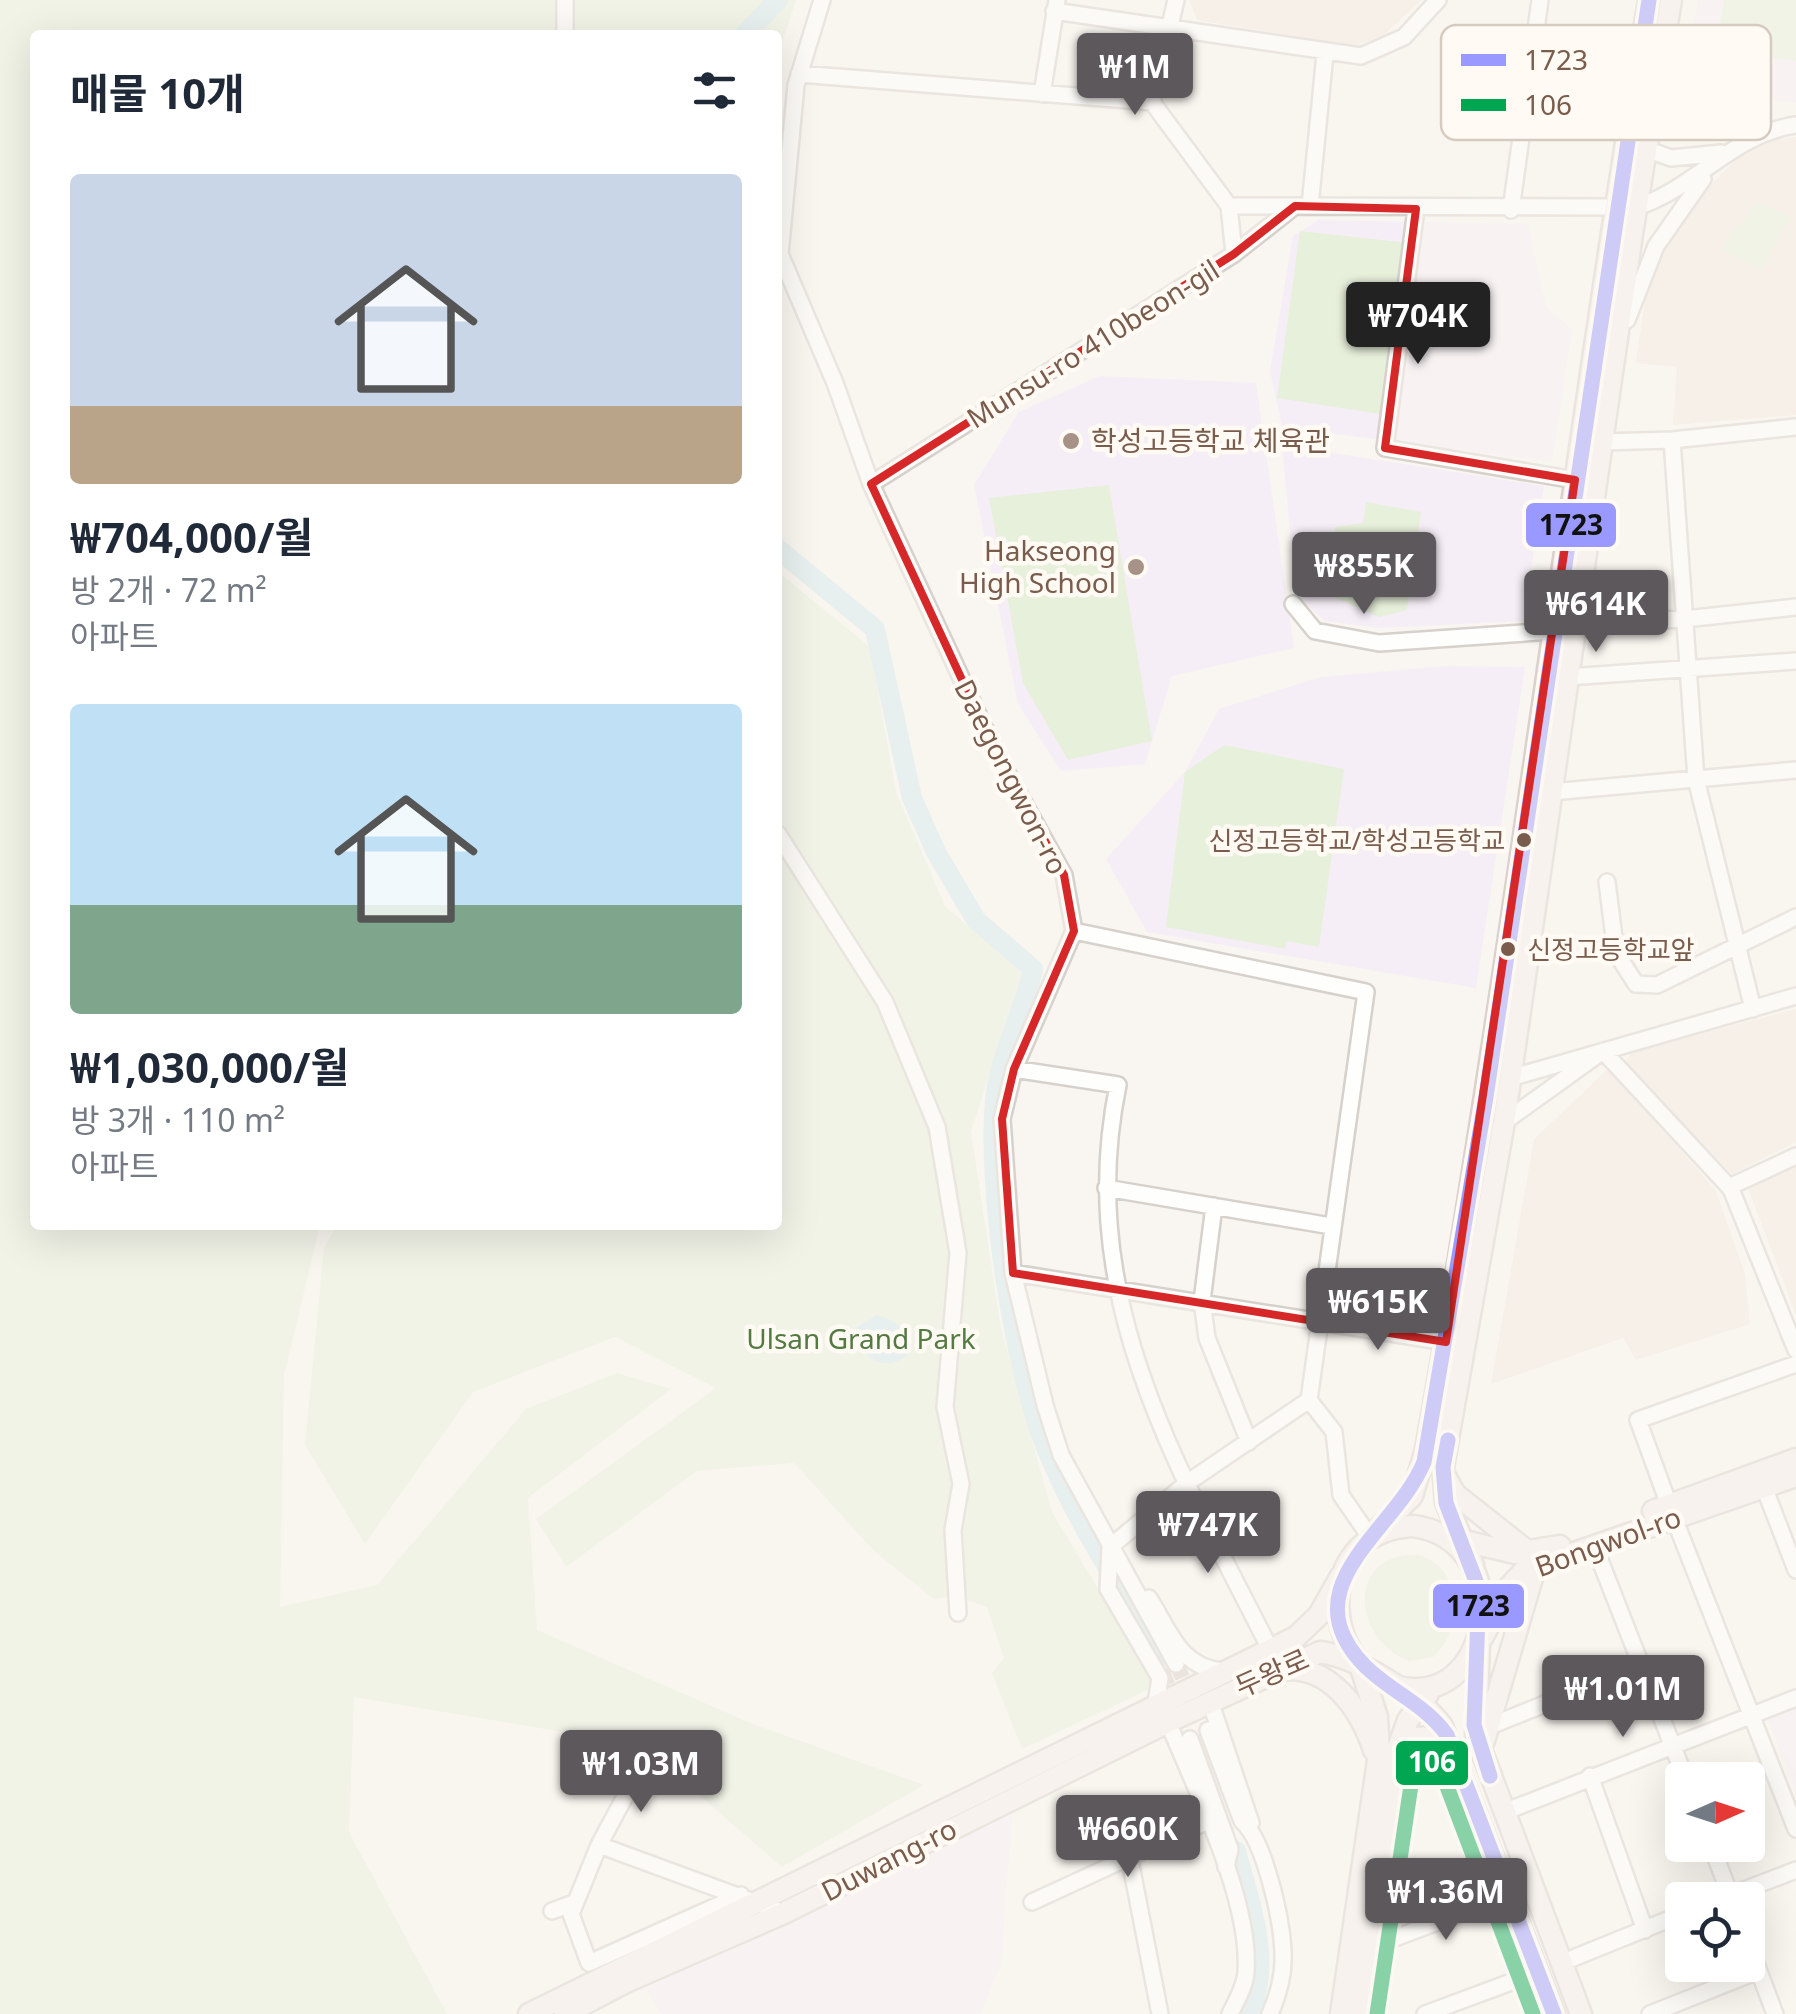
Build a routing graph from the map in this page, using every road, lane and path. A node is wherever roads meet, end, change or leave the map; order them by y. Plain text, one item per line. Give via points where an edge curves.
1 (565, 0) edge
2 (822, 0) edge
3 (1176, 0) edge
4 (1438, 0) edge
5 (1540, 0) edge
6 (1650, 0) edge
7 (1670, 0) edge
8 (1055, 6) edge
9 (1537, 25) edge
10 (1646, 25) edge
11 (1666, 25) edge
12 (1170, 28) junction
13 (565, 30) edge
14 (1325, 54) junction
15 (800, 74) junction
16 (1042, 94) junction
17 (1152, 102) junction
18 (1796, 125) edge
19 (1771, 132) edge
20 (1521, 140) edge
21 (1626, 140) edge
22 (1647, 140) edge
23 (1746, 140) edge
24 (1646, 149) junction
25 (1725, 152) junction
26 (1229, 206) junction
27 (1302, 206) junction
28 (1636, 207) junction
29 (1416, 209) junction
30 (1511, 210) junction
31 (1614, 210) junction
32 (782, 236) edge
33 (1234, 254) junction
34 (782, 259) edge
35 (1614, 360) junction
36 (1796, 427) edge
37 (1672, 440) junction
38 (1602, 442) junction
39 (1575, 480) junction
40 (872, 484) junction
41 (1293, 604) dead end
42 (1557, 604) junction
43 (1796, 607) edge
44 (1685, 619) junction
45 (1576, 625) junction
46 (1554, 631) junction
47 (1796, 662) edge
48 (1688, 668) junction
49 (1568, 678) junction
50 (1551, 719) junction
51 (1796, 770) edge
52 (1696, 779) junction
53 (1552, 792) junction
54 (782, 840) edge
55 (1607, 882) dead end
56 (1796, 917) edge
57 (1074, 931) junction
58 (1736, 944) junction
59 (1513, 984) junction
60 (1796, 996) edge
61 (1753, 1009) junction
62 (1496, 1033) junction
63 (1603, 1051) junction
64 (1014, 1069) junction
65 (1510, 1078) junction
66 (1486, 1103) junction
67 (1504, 1122) junction
68 (1796, 1156) edge
69 (1729, 1187) junction
70 (1106, 1188) junction
71 (1214, 1206) junction
72 (1331, 1226) junction
73 (1013, 1273) junction
74 (1118, 1288) junction
75 (1202, 1302) junction
76 (1319, 1320) junction
77 (1446, 1342) junction
78 (1796, 1350) edge
79 (1796, 1364) edge
80 (1309, 1400) junction
81 (1249, 1442) junction
82 (1796, 1459) edge
83 (1443, 1467) junction
84 (1796, 1476) edge
85 (1187, 1483) junction
86 (1764, 1487) junction
87 (1671, 1512) junction
88 (1370, 1537) junction
89 (1456, 1539) junction
90 (1581, 1546) junction
91 (1110, 1547) junction
92 (1532, 1559) junction
93 (1796, 1570) edge
94 (1341, 1576) junction
95 (958, 1613) dead end
96 (1479, 1635) junction
97 (1271, 1660) junction
98 (1358, 1660) junction
99 (1642, 1666) junction
100 (1172, 1669) junction
101 (1223, 1672) junction
102 (1388, 1682) junction
103 (1437, 1686) junction
104 (1796, 1698) edge
105 (1210, 1701) junction
106 (1421, 1703) junction
107 (1162, 1713) junction
108 (1752, 1714) junction
109 (1485, 1728) junction
110 (1208, 1730) tunnel mouth
111 (1190, 1738) tunnel mouth
112 (1672, 1745) junction
113 (1457, 1757) junction
114 (1483, 1758) junction
115 (1386, 1762) junction
116 (1679, 1762) edge
117 (642, 1765) dead end
118 (1590, 1776) junction
119 (1504, 1812) junction
120 (1208, 1821) junction
121 (1248, 1826) junction
122 (1796, 1830) edge
123 (598, 1845) junction
124 (1129, 1854) junction
125 (1226, 1870) junction
126 (1796, 1870) edge
127 (1765, 1882) edge
128 (1509, 1896) junction
129 (749, 1897) junction
130 (576, 1902) junction
131 (1032, 1902) dead end
132 (552, 1911) dead end
133 (784, 1914) junction
134 (1665, 1921) edge
135 (1645, 1930) junction
136 (1366, 1948) junction
137 (1561, 1963) junction
138 (1538, 1972) junction
139 (1729, 1982) edge
140 (1763, 1982) edge
141 (1445, 2010) edge
142 (529, 2014) edge
143 (564, 2014) edge
144 (1160, 2014) edge
145 (1230, 2014) edge
146 (1270, 2014) edge
147 (1342, 2014) edge
148 (1357, 2014) edge
149 (1425, 2014) edge
150 (1554, 2014) edge
151 (1581, 2014) edge
152 (1650, 2014) edge
153 (1775, 2014) edge

1 - 13 street
2 - 15 street, Daegongwon-ro
3 - 12 street
4 - 14 street via 1404,37 1378,50
5 - 9 street
6 - 10 main road
7 - 11 main road
8 - 12 street
8 - 16 street
12 - 14 street
12 - 17 street
14 - 27 street
15 - 16 street
15 - 32 street, Daegongwon-ro
16 - 17 street
17 - 26 street
18 - 19 street
20 - 30 street
21 - 31 main road
22 - 24 main road
23 - 25 street
24 - 25 street via 1679,158
24 - 28 main road
25 - 28 street via 1684,185
25 - 35 street via 1656,246
26 - 27 street
26 - 33 street, Munsu-ro 410beon-gil
27 - 29 street
27 - 33 street
28 - 31 street
28 - 35 main road
29 - 30 street
29 - 39 street via 1385,448
30 - 31 street
31 - 39 main road
33 - 40 street, Munsu-ro 410beon-gil
34 - 40 street, Daegongwon-ro
35 - 38 main road
36 - 37 street
37 - 38 street
37 - 44 street
38 - 45 main road
39 - 42 main road
40 - 57 street, Daegongwon-ro via 996,753 1064,875
41 - 46 street via 1315,630 1379,643
42 - 45 street via 1562,620
42 - 46 main road
43 - 44 street
44 - 45 street
44 - 48 street
45 - 49 main road
46 - 50 main road
47 - 48 street
48 - 49 street
48 - 52 street
49 - 50 main road
50 - 53 main road
50 - 59 main road
51 - 52 street
52 - 53 street
52 - 58 street
53 - 59 main road
54 - 95 street via 886,1002 937,1127 958,1253 945,1407 962,1484 953,1530
55 - 58 street via 1616,953 1636,984 1657,985
56 - 58 street
57 - 64 street
57 - 72 street via 1366,992
58 - 61 street
59 - 62 main road
59 - 65 main road
60 - 61 street
61 - 63 street
62 - 65 main road via 1499,1063
62 - 66 main road
63 - 65 street
63 - 67 street
63 - 69 street
64 - 70 street via 1118,1085
64 - 73 street via 1002,1119
65 - 66 main road
65 - 67 main road
66 - 77 main road
67 - 83 main road
68 - 69 street
69 - 78 street
70 - 71 street
70 - 74 street
71 - 72 street
71 - 75 street
72 - 76 street
73 - 74 street
73 - 91 street via 1044,1406
74 - 75 street
74 - 85 street via 1134,1360 1160,1433
75 - 76 street
75 - 81 street via 1207,1338
76 - 77 street
76 - 80 street
77 - 88 main road via 1417,1487
79 - 87 street via 1638,1420
80 - 81 street
80 - 88 street via 1334,1432 1341,1495
81 - 85 street
82 - 87 main road
83 - 89 main road
83 - 92 main road via 1454,1494
84 - 86 main road, Bongwol-ro
85 - 91 street
85 - 97 street
86 - 87 main road, Bongwol-ro
86 - 93 street
87 - 90 main road, Bongwol-ro
87 - 108 street
88 - 89 main road via 1412,1526
88 - 94 main road
89 - 92 main road, Bongwol-ro
89 - 96 main road via 1473,1564
90 - 92 main road, Bongwol-ro
90 - 99 street
91 - 100 street via 1128,1565
91 - 100 street via 1108,1590
92 - 96 main road, Bongwol-ro
92 - 109 main road
94 - 97 main road via 1311,1626
94 - 98 main road via 1338,1617
96 - 103 main road, Bongwol-ro via 1464,1665
96 - 114 main road via 1474,1724
97 - 98 main road, 두왕로 via 1320,1652
97 - 101 main road
97 - 105 main road, 두왕로
97 - 115 main road via 1309,1670 1339,1689
98 - 102 main road, 두왕로
98 - 115 main road
99 - 109 street
99 - 112 street
100 - 101 street
100 - 107 street
101 - 107 main road
102 - 103 main road via 1410,1689
102 - 106 main road, 두왕로
103 - 106 main road
104 - 108 street
105 - 107 main road, Duwang-ro
105 - 121 street
106 - 113 main road
106 - 115 main road
107 - 120 street
107 - 129 main road via 806,1880
107 - 133 main road, Duwang-ro
108 - 112 street
108 - 122 street
109 - 114 main road
110 - 121 street
111 - 125 street via 1230,1850
112 - 116 street
112 - 118 street
113 - 115 main road via 1426,1736 1411,1739
113 - 128 main road
114 - 119 main road
115 - 136 main road
115 - 147 main road
117 - 123 street
118 - 119 street
118 - 135 street
119 - 137 main road
120 - 124 street
120 - 125 street
121 - 146 street via 1283,1952
123 - 129 street
123 - 130 street
124 - 131 street
124 - 144 street
125 - 145 street via 1246,1948 1246,1976
126 - 127 street
128 - 136 street
128 - 138 main road
129 - 130 street via 590,1963 571,1914
129 - 133 street
129 - 142 main road
130 - 132 street
133 - 143 main road, Duwang-ro
134 - 135 street
135 - 137 street
136 - 148 main road
137 - 151 main road
138 - 141 street
138 - 150 main road
139 - 152 street
140 - 153 street
141 - 149 street

